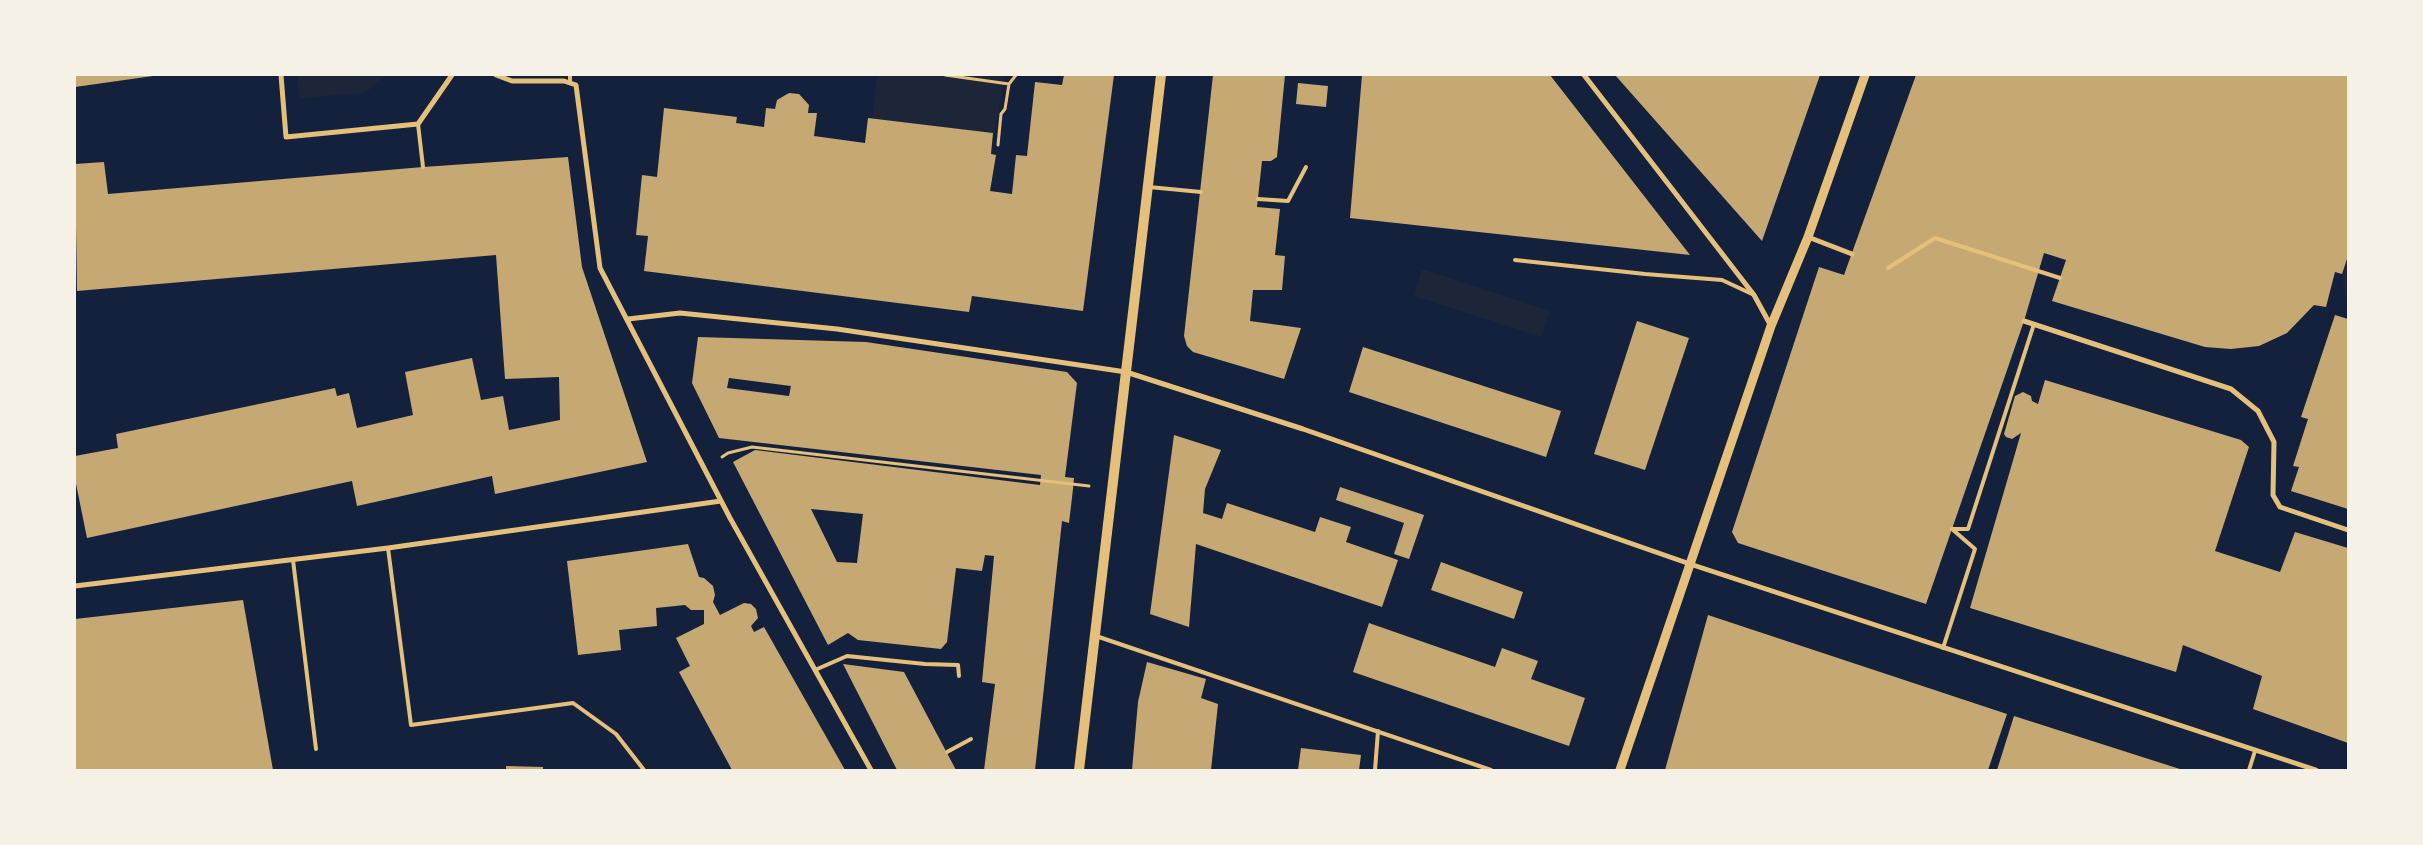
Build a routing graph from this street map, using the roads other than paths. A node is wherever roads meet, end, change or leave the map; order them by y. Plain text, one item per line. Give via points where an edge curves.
1 (281, 75) edge
2 (452, 75) edge
3 (496, 75) edge
4 (570, 75) edge
5 (1161, 75) edge
6 (1584, 75) edge
7 (1865, 75) edge
8 (570, 81) junction
9 (418, 124) junction
10 (423, 167) dead end
11 (1306, 167) dead end
12 (1148, 187) junction
13 (1201, 192) dead end
14 (1258, 199) dead end
15 (1808, 237) junction
16 (1852, 254) dead end
17 (1515, 260) dead end
18 (1888, 268) dead end
19 (2060, 278) dead end
20 (1754, 294) junction
21 (628, 319) junction
22 (2024, 321) dead end
23 (2034, 324) junction
24 (1771, 326) junction
25 (1126, 372) junction
26 (721, 500) junction
27 (2348, 530) edge
28 (388, 548) junction
29 (293, 560) junction
30 (1690, 564) junction
31 (75, 586) edge
32 (1096, 636) junction
33 (1943, 648) junction
34 (815, 670) junction
35 (959, 676) dead end
36 (1378, 731) junction
37 (971, 739) dead end
38 (316, 749) dead end
39 (947, 752) dead end
40 (2254, 752) junction
41 (644, 770) edge
42 (871, 770) edge
43 (1079, 770) edge
44 (1375, 770) edge
45 (1492, 770) edge
46 (1620, 770) edge
47 (2249, 770) edge
48 (2316, 770) edge

1 - 9 street via 286,137
2 - 9 street
3 - 8 street via 512,81
4 - 8 lane
5 - 12 main road
6 - 20 street
7 - 15 street
8 - 21 street via 579,91 600,268
9 - 10 lane
11 - 14 lane via 1288,201
12 - 13 lane
12 - 25 main road
15 - 16 street
15 - 24 street
17 - 20 lane via 1722,280
18 - 19 lane via 1935,238
20 - 24 street
21 - 25 street via 680,313 838,329
21 - 26 street
22 - 23 street
23 - 27 street via 2231,389 2258,412 2274,442 2272,488 2280,508
23 - 33 lane via 1968,529 1952,529 1975,549
24 - 30 street
25 - 30 street via 1304,429
25 - 32 main road
26 - 28 street
26 - 34 street
28 - 29 street
28 - 41 lane via 411,725 573,703 616,734
29 - 31 street
29 - 38 lane
30 - 33 street
30 - 46 street
32 - 36 lane
32 - 43 main road
33 - 40 street
34 - 35 lane via 847,656 958,665
34 - 42 street
36 - 44 lane
36 - 45 lane
37 - 39 lane
40 - 47 lane
40 - 48 street

